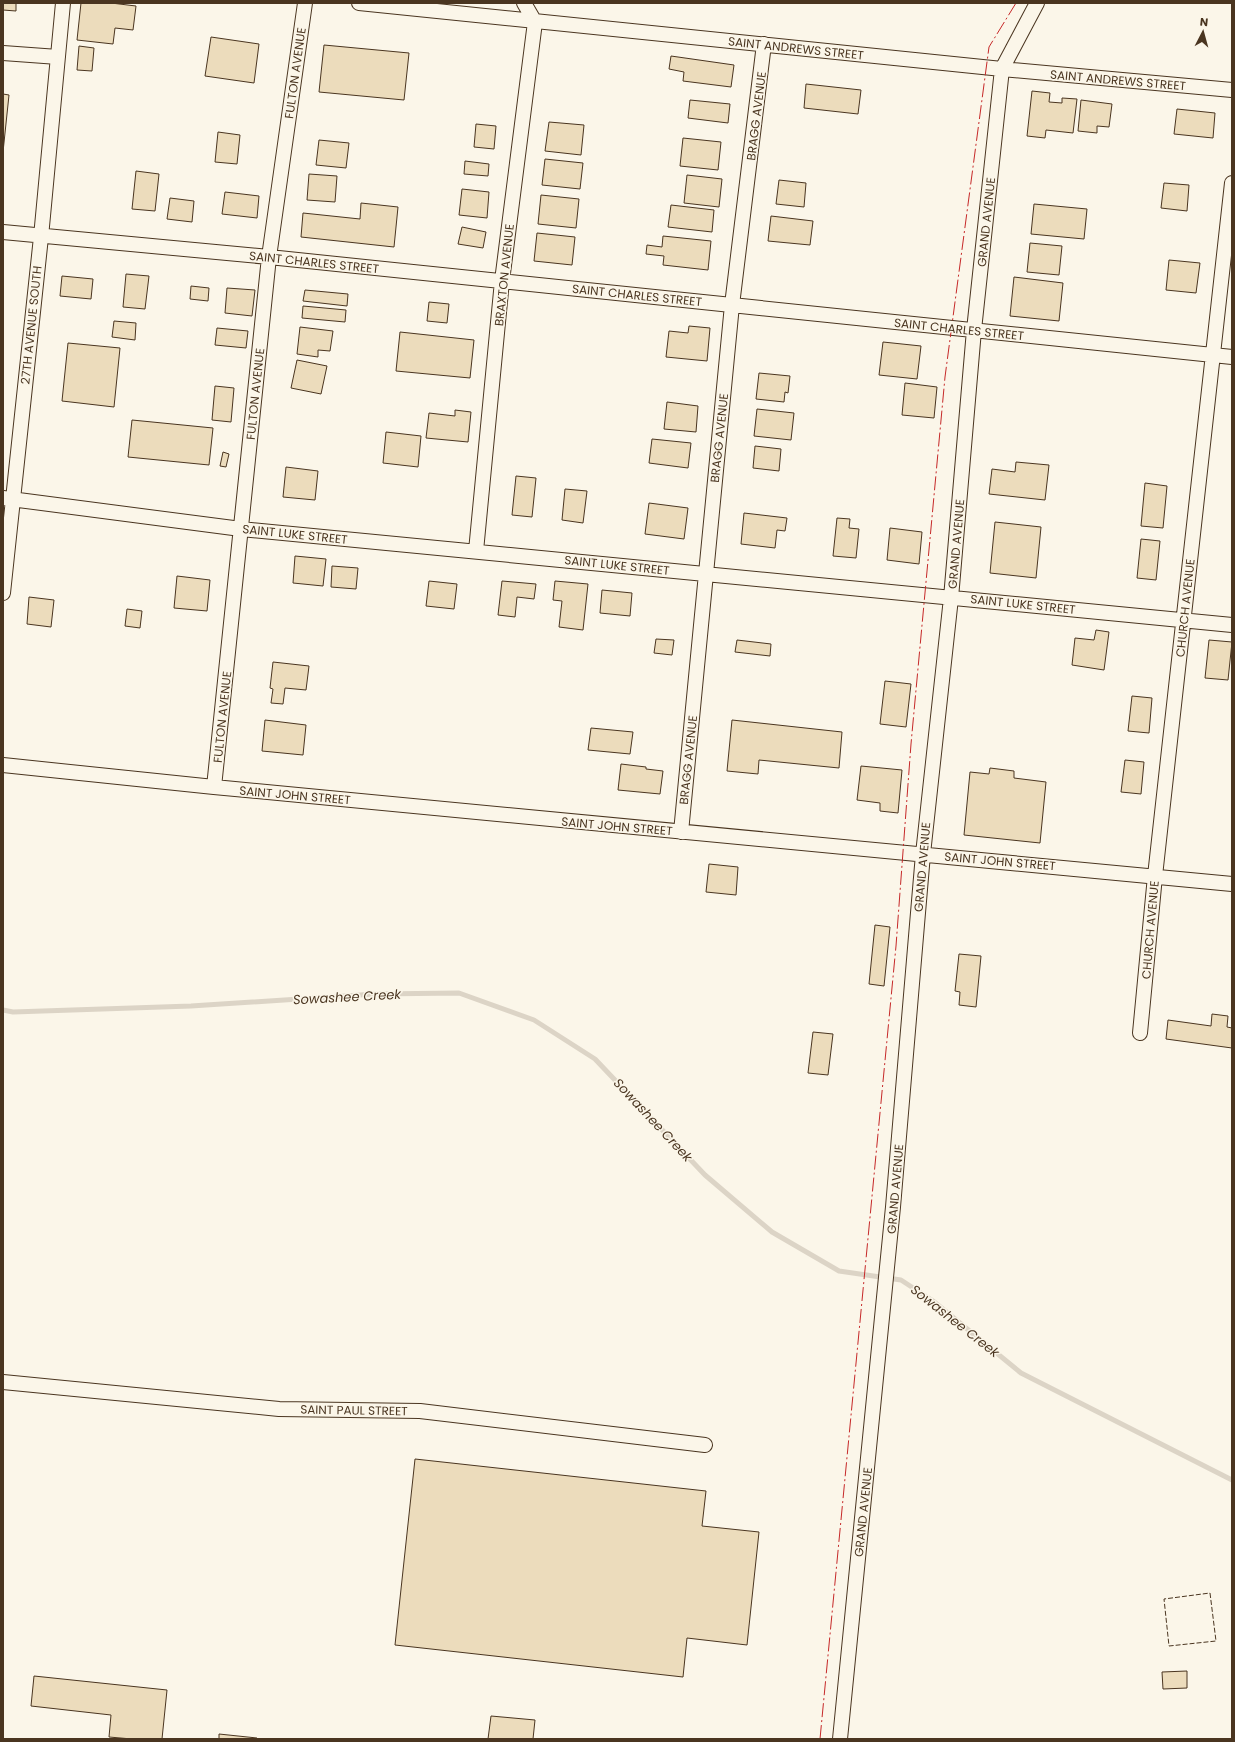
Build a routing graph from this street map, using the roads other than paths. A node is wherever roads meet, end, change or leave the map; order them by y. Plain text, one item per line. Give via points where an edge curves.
1 (62, 3) edge
2 (305, 3) edge
3 (359, 3) edge
4 (524, 3) edge
5 (1037, 3) edge
6 (535, 22) junction
7 (764, 44) junction
8 (3, 53) edge
9 (58, 57) junction
10 (1002, 69) junction
11 (1232, 90) edge
12 (1232, 183) edge
13 (3, 232) edge
14 (41, 237) junction
15 (269, 257) junction
16 (502, 281) junction
17 (732, 305) junction
18 (974, 330) junction
19 (1213, 355) junction
20 (1232, 357) edge
21 (8, 499) edge
22 (241, 528) junction
23 (476, 551) junction
24 (706, 574) junction
25 (3, 593) edge
26 (951, 598) junction
27 (1183, 620) junction
28 (1232, 625) edge
29 (3, 765) edge
30 (214, 787) junction
31 (680, 832) junction
32 (923, 854) junction
33 (1155, 876) junction
34 (1232, 884) edge
35 (1140, 1033) dead end
36 (3, 1382) edge
37 (705, 1445) dead end
38 (840, 1739) edge

1 - 9 street, 27TH AVENUE SOUTH
2 - 15 street, FULTON AVENUE
3 - 6 street, SAINT ANDREWS STREET
4 - 6 street
5 - 10 street, GRAND AVENUE
6 - 7 street, SAINT ANDREWS STREET
6 - 16 street, BRAXTON AVENUE
7 - 10 street, SAINT ANDREWS STREET
7 - 17 street, BRAGG AVENUE
8 - 9 street
9 - 14 street, 27TH AVENUE SOUTH
10 - 11 street, SAINT ANDREWS STREET
10 - 18 street, GRAND AVENUE
12 - 19 street, CHURCH AVENUE
13 - 14 street, SAINT CHARLES STREET
14 - 15 street, SAINT CHARLES STREET
14 - 21 street, 27TH AVENUE SOUTH
15 - 16 street, SAINT CHARLES STREET
15 - 22 street, FULTON AVENUE
16 - 17 street, SAINT CHARLES STREET
16 - 23 street, BRAXTON AVENUE
17 - 18 street, SAINT CHARLES STREET
17 - 24 street, BRAGG AVENUE
18 - 19 street, SAINT CHARLES STREET
18 - 26 street, GRAND AVENUE
19 - 20 street, SAINT CHARLES STREET
19 - 27 street, CHURCH AVENUE
21 - 22 street, SAINT LUKE STREET
21 - 25 street, 27TH AVENUE SOUTH
22 - 23 street, SAINT LUKE STREET
22 - 30 street, FULTON AVENUE
23 - 24 street, SAINT LUKE STREET
24 - 26 street, SAINT LUKE STREET
24 - 31 street, BRAGG AVENUE
26 - 27 street, SAINT LUKE STREET
26 - 32 street, GRAND AVENUE
27 - 28 street, SAINT LUKE STREET
27 - 33 street, CHURCH AVENUE
29 - 30 street, SAINT JOHN STREET
30 - 31 street, SAINT JOHN STREET
31 - 32 street, SAINT JOHN STREET
32 - 33 street, SAINT JOHN STREET
32 - 38 street, GRAND AVENUE via 894,1207
33 - 34 street, SAINT JOHN STREET
33 - 35 street, CHURCH AVENUE
36 - 37 street, SAINT PAUL STREET via 279,1409 420,1411

